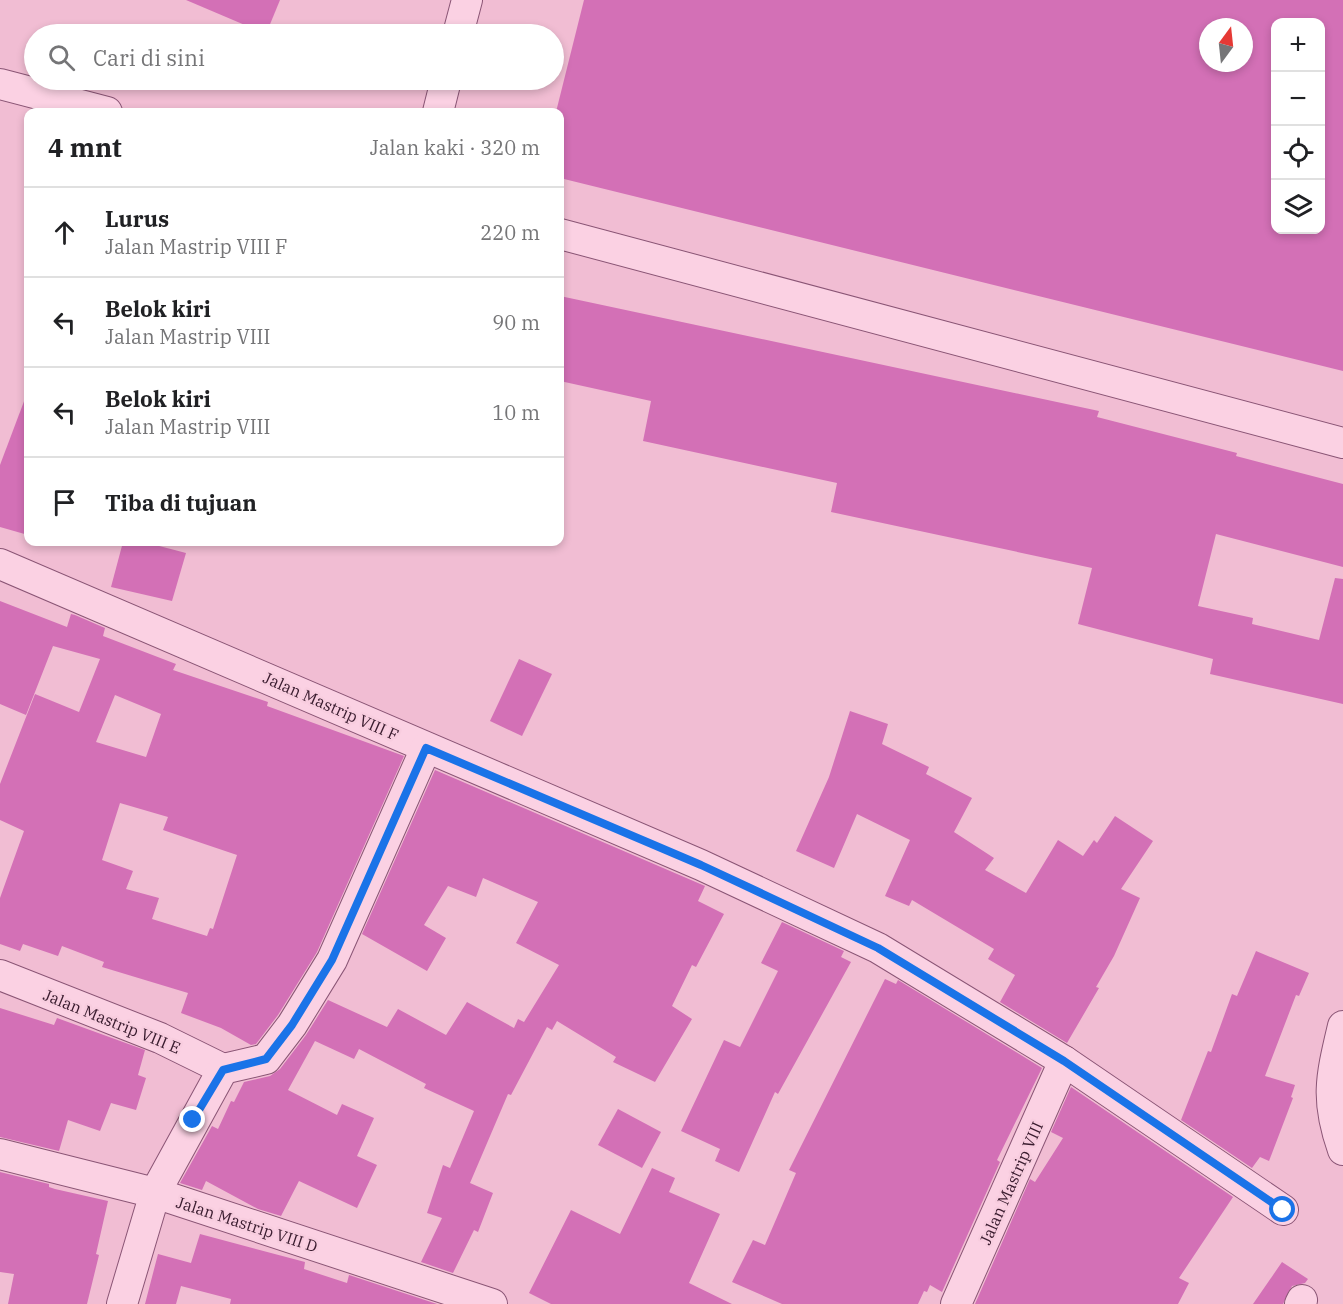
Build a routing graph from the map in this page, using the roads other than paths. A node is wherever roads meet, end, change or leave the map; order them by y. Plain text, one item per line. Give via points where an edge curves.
1 (467, 0) edge
2 (461, 24) edge
3 (0, 84) edge
4 (444, 90) edge
5 (92, 108) edge
6 (439, 108) edge
7 (564, 235) edge
8 (1343, 443) edge
9 (0, 564) edge
10 (426, 748) junction
11 (0, 975) edge
12 (1343, 1026) edge
13 (1064, 1061) junction
14 (223, 1070) junction
15 (1343, 1150) edge
16 (0, 1154) edge
17 (155, 1193) junction
18 (1283, 1210) dead end
19 (122, 1304) edge
20 (492, 1304) edge
21 (956, 1304) edge

1 - 2 street
3 - 5 street
4 - 6 street
7 - 8 street
9 - 10 street, Jalan Mastrip VIII F
10 - 13 street, Jalan Mastrip VIII F via 701,865 878,948
10 - 14 street via 332,960 292,1025 266,1059
11 - 14 street, Jalan Mastrip VIII E via 160,1038
12 - 15 street via 1330,1096 1333,1122
13 - 18 street, Jalan Mastrip VIII F
13 - 21 street, Jalan Mastrip VIII
14 - 17 street
16 - 17 street, Jalan Mastrip VIII D
17 - 19 street
17 - 20 street, Jalan Mastrip VIII D

